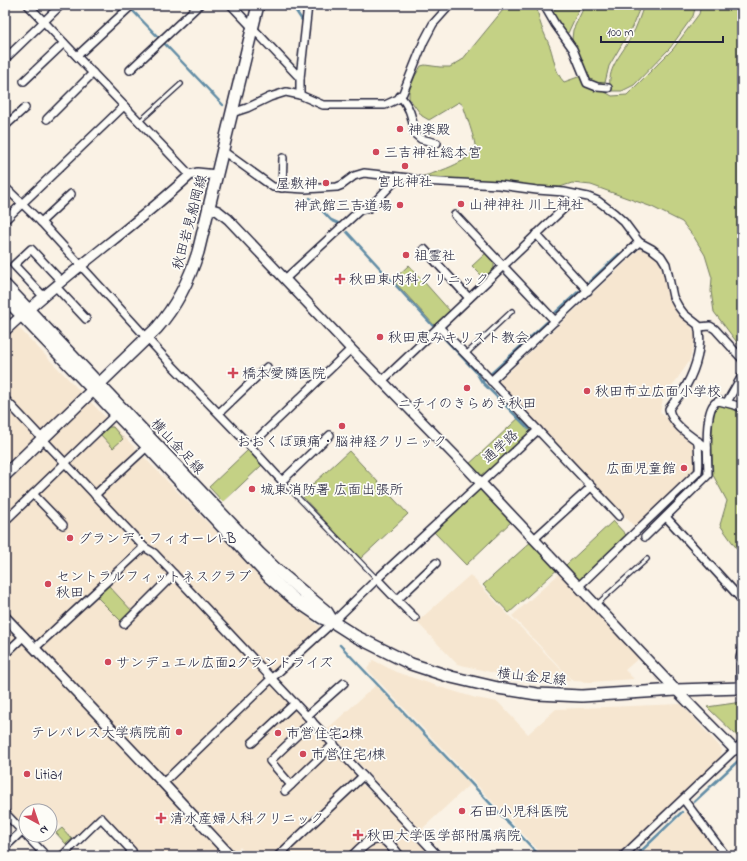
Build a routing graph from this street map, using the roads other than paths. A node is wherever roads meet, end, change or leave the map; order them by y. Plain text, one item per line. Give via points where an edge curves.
1 (28, 5) edge
2 (61, 5) edge
3 (132, 5) edge
4 (198, 5) edge
5 (231, 5) edge
6 (258, 5) edge
7 (308, 5) edge
8 (450, 5) edge
9 (544, 5) edge
10 (44, 21) junction
11 (253, 29) junction
12 (64, 43) junction
13 (77, 56) junction
14 (5, 59) edge
15 (130, 70) dead end
16 (93, 73) junction
17 (300, 78) junction
18 (24, 82) dead end
19 (181, 84) dead end
20 (608, 88) dead end
21 (300, 95) junction
22 (400, 96) junction
23 (124, 106) junction
24 (24, 108) dead end
25 (232, 113) junction
26 (47, 118) dead end
27 (139, 122) junction
28 (5, 126) edge
29 (437, 143) dead end
30 (223, 151) junction
31 (283, 158) dead end
32 (190, 175) junction
33 (217, 175) junction
34 (398, 178) junction
35 (5, 187) edge
36 (282, 188) junction
37 (71, 194) dead end
38 (578, 195) junction
39 (21, 204) junction
40 (209, 208) junction
41 (455, 215) dead end
42 (5, 220) edge
43 (41, 222) junction
44 (536, 234) junction
45 (639, 242) junction
46 (424, 249) dead end
47 (82, 265) junction
48 (503, 266) junction
49 (285, 279) junction
50 (59, 284) junction
51 (5, 285) edge
52 (588, 291) junction
53 (44, 297) junction
54 (5, 298) edge
55 (469, 298) junction
56 (512, 311) dead end
57 (25, 312) junction
58 (86, 319) dead end
59 (555, 321) junction
60 (699, 326) junction
61 (439, 327) junction
62 (5, 331) edge
63 (147, 338) junction
64 (351, 349) junction
65 (466, 354) junction
66 (742, 359) edge
67 (267, 367) dead end
68 (742, 376) edge
69 (489, 378) junction
70 (382, 380) junction
71 (95, 386) junction
72 (5, 399) edge
73 (727, 402) junction
74 (742, 407) edge
75 (119, 411) junction
76 (219, 413) junction
77 (538, 430) junction
78 (330, 435) dead end
79 (42, 438) junction
80 (698, 441) junction
81 (150, 444) junction
82 (250, 446) junction
83 (707, 448) junction
84 (66, 463) junction
85 (5, 474) edge
86 (282, 481) junction
87 (482, 484) junction
88 (591, 487) junction
89 (34, 494) junction
90 (95, 495) junction
91 (619, 516) dead end
92 (666, 517) junction
93 (5, 521) edge
94 (63, 525) dead end
95 (645, 537) dead end
96 (534, 539) junction
97 (144, 547) junction
98 (647, 559) dead end
99 (436, 563) dead end
100 (174, 574) junction
101 (378, 580) junction
102 (579, 586) junction
103 (397, 600) junction
104 (742, 600) edge
105 (596, 605) junction
106 (5, 617) edge
107 (415, 618) dead end
108 (333, 622) junction
109 (124, 624) dead end
110 (24, 636) junction
111 (35, 648) junction
112 (742, 650) edge
113 (5, 654) edge
114 (272, 678) junction
115 (344, 683) dead end
116 (741, 688) edge
117 (676, 690) junction
118 (295, 703) junction
119 (310, 719) junction
120 (252, 743) dead end
121 (742, 743) edge
122 (334, 744) junction
123 (738, 752) edge
124 (363, 776) junction
125 (163, 783) junction
126 (291, 785) junction
127 (285, 791) dead end
128 (684, 800) junction
129 (5, 813) edge
130 (18, 827) edge
131 (18, 835) edge
132 (34, 843) edge
133 (5, 847) edge
134 (46, 856) edge
135 (62, 856) edge
136 (128, 856) edge
137 (231, 856) edge
138 (278, 856) edge
139 (353, 856) edge
140 (399, 856) edge
141 (438, 856) edge
142 (623, 856) edge
143 (726, 856) edge

1 - 10 street
2 - 10 street
3 - 13 street
4 - 15 street
5 - 11 street
6 - 11 main road, 秋田岩見船岡線
7 - 17 street
8 - 22 street via 433,24 406,88
9 - 20 street via 573,50 587,82 597,87
10 - 12 street
10 - 14 street
11 - 17 street
11 - 25 main road, 秋田岩見船岡線
12 - 13 street
12 - 18 street
13 - 16 street
16 - 23 street
16 - 26 street
17 - 21 street
19 - 27 lane
21 - 22 street via 323,105 335,106 385,105
21 - 25 street via 286,92 278,94
22 - 29 street via 410,109 415,134 421,139
23 - 27 street
23 - 39 street
24 - 28 street
25 - 30 main road, 秋田岩見船岡線
27 - 32 street
30 - 33 main road, 秋田岩見船岡線
30 - 36 street via 273,187
31 - 36 street
32 - 33 street
32 - 47 street via 155,207
33 - 40 main road, 秋田岩見船岡線
34 - 36 street via 364,173 354,176 342,186
34 - 38 street via 499,185
34 - 49 street via 369,208 360,210
35 - 39 street
37 - 43 street
38 - 44 street
38 - 45 street via 598,201 614,213
39 - 42 street
39 - 43 street
40 - 49 street via 228,219
40 - 63 main road, 秋田岩見船岡線 via 187,282 169,313
41 - 48 street
43 - 47 street
44 - 48 street
44 - 52 street
45 - 52 street
45 - 60 street via 661,256 666,264 675,302 684,314
46 - 55 street
47 - 50 street
47 - 63 street
48 - 55 street
48 - 59 street
49 - 64 street
50 - 53 street
50 - 53 street via 31,249 14,265
50 - 58 street
51 - 57 main road, 横山金足線
52 - 59 street
53 - 57 street
54 - 57 main road, 横山金足線
55 - 61 street
56 - 65 lane
57 - 62 street
57 - 71 main road, 横山金足線
59 - 69 street
60 - 66 street via 710,326 715,329
60 - 80 street via 698,353 693,369 686,386 669,409 670,416
61 - 65 street
61 - 70 street
63 - 71 main road, 秋田岩見船岡線
63 - 76 street
64 - 70 street
64 - 82 street
65 - 69 street
67 - 76 street
68 - 73 street
69 - 77 street
70 - 87 street
71 - 75 main road, 横山金足線
71 - 79 main road, 秋田岩見船岡線
72 - 79 street
73 - 74 street
73 - 83 street via 719,401 714,404 709,415
75 - 81 main road, 横山金足線
75 - 84 street
76 - 82 street
77 - 87 street, 通学路
77 - 88 street
78 - 86 street
79 - 84 street
79 - 85 main road, 秋田岩見船岡線
80 - 83 street
80 - 102 street via 700,470
81 - 90 street
81 - 108 main road, 横山金足線 via 269,577 322,618
82 - 86 street
83 - 92 street via 708,475
84 - 89 street
84 - 90 street
86 - 101 lane
87 - 96 street
87 - 101 street, 通学路
88 - 91 street
88 - 96 street
89 - 93 street
89 - 94 street
90 - 97 street
92 - 95 street
92 - 104 street
96 - 102 street
97 - 100 street via 154,553
97 - 111 street
98 - 105 lane
99 - 103 street
100 - 109 street
100 - 114 street
101 - 103 street
101 - 108 street, 通学路
102 - 105 street
103 - 107 street
105 - 117 street
106 - 110 street
108 - 114 street, 通学路
108 - 117 main road, 横山金足線 via 411,664 450,677 498,688 537,694 582,696
110 - 111 street
110 - 113 street
111 - 125 street
112 - 116 street
114 - 118 street
114 - 125 street, 通学路
115 - 119 street
116 - 117 main road, 横山金足線
117 - 123 street
118 - 119 street
118 - 120 street
119 - 122 street
119 - 126 street via 270,761
121 - 123 street
122 - 124 street
122 - 126 street
123 - 128 street
124 - 138 street
124 - 141 street
125 - 137 street
126 - 127 street
128 - 142 street
128 - 143 street
129 - 130 street
131 - 133 street
132 - 134 street
135 - 136 street via 101,818 132,851
139 - 140 street via 371,840 379,838 386,841

